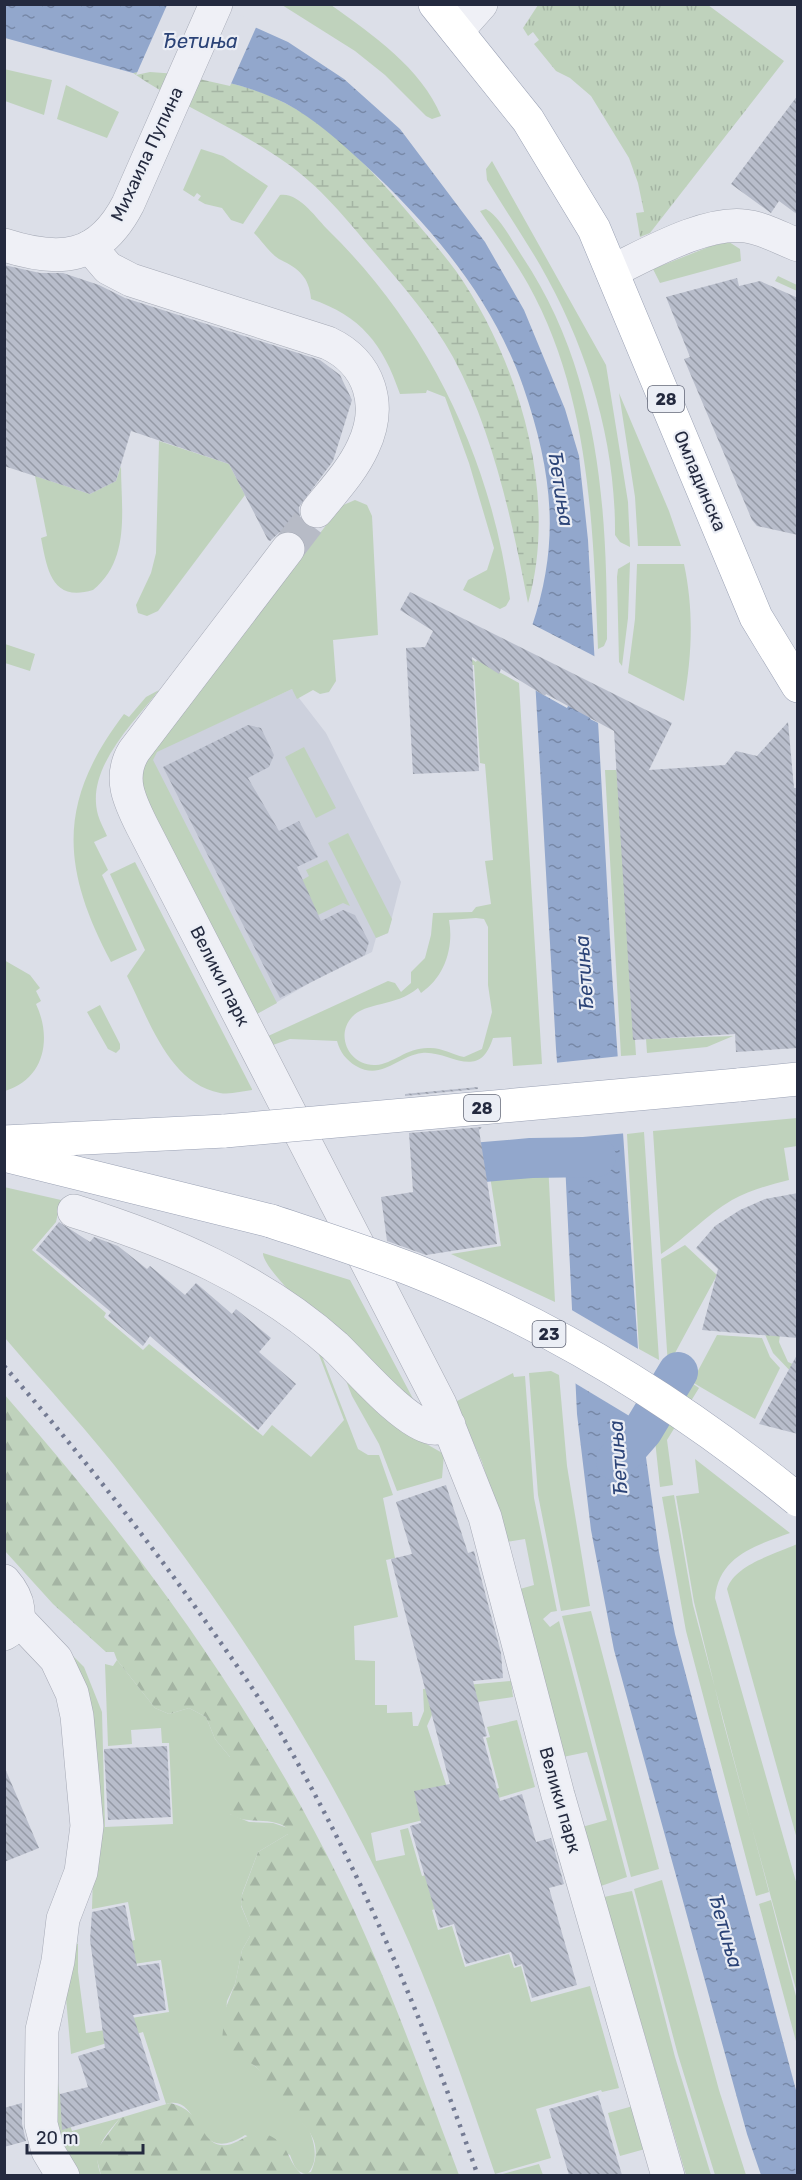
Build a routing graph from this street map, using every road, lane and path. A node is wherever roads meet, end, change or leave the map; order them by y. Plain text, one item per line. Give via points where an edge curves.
1 (216, 4) edge
2 (435, 4) edge
3 (481, 4) edge
4 (457, 31) junction
5 (4, 245) edge
6 (798, 245) edge
7 (90, 247) junction
8 (612, 271) junction
9 (317, 511) tunnel mouth
10 (288, 549) tunnel mouth
11 (798, 686) edge
12 (798, 1079) edge
13 (4, 1142) edge
14 (4, 1155) edge
15 (74, 1211) dead end
16 (449, 1425) junction
17 (798, 1500) edge
18 (4, 1581) edge
19 (11, 1627) edge
20 (63, 2175) edge
21 (668, 2175) edge

1 - 7 street, Михаила Пупина via 117,222
2 - 4 main road, Омладинска / 28
3 - 4 street
4 - 8 main road, Омладинска / 28 via 542,139 589,220
5 - 7 street, Михаила Пупина via 60,257
6 - 8 street via 762,230 732,225 703,231
7 - 9 street via 108,268 126,277 328,343 345,351 358,365 371,395 369,431 357,457
8 - 11 main road, Омладинска / 28 via 753,610
10 - 16 street, Велики парк via 134,751 125,772 125,787
12 - 13 main road, 28, bridge via 225,1131
14 - 17 main road, 23, bridge via 271,1221 415,1271 557,1338 643,1387
15 - 16 street via 160,1240 255,1286 307,1322 406,1416 429,1427
16 - 21 street, Велики парк via 485,1517 558,1796
18 - 19 street via 17,1602
19 - 20 street via 56,1659 66,1676 77,1716 86,1814 81,1872 63,1919 42,2030 40,2124 48,2151

